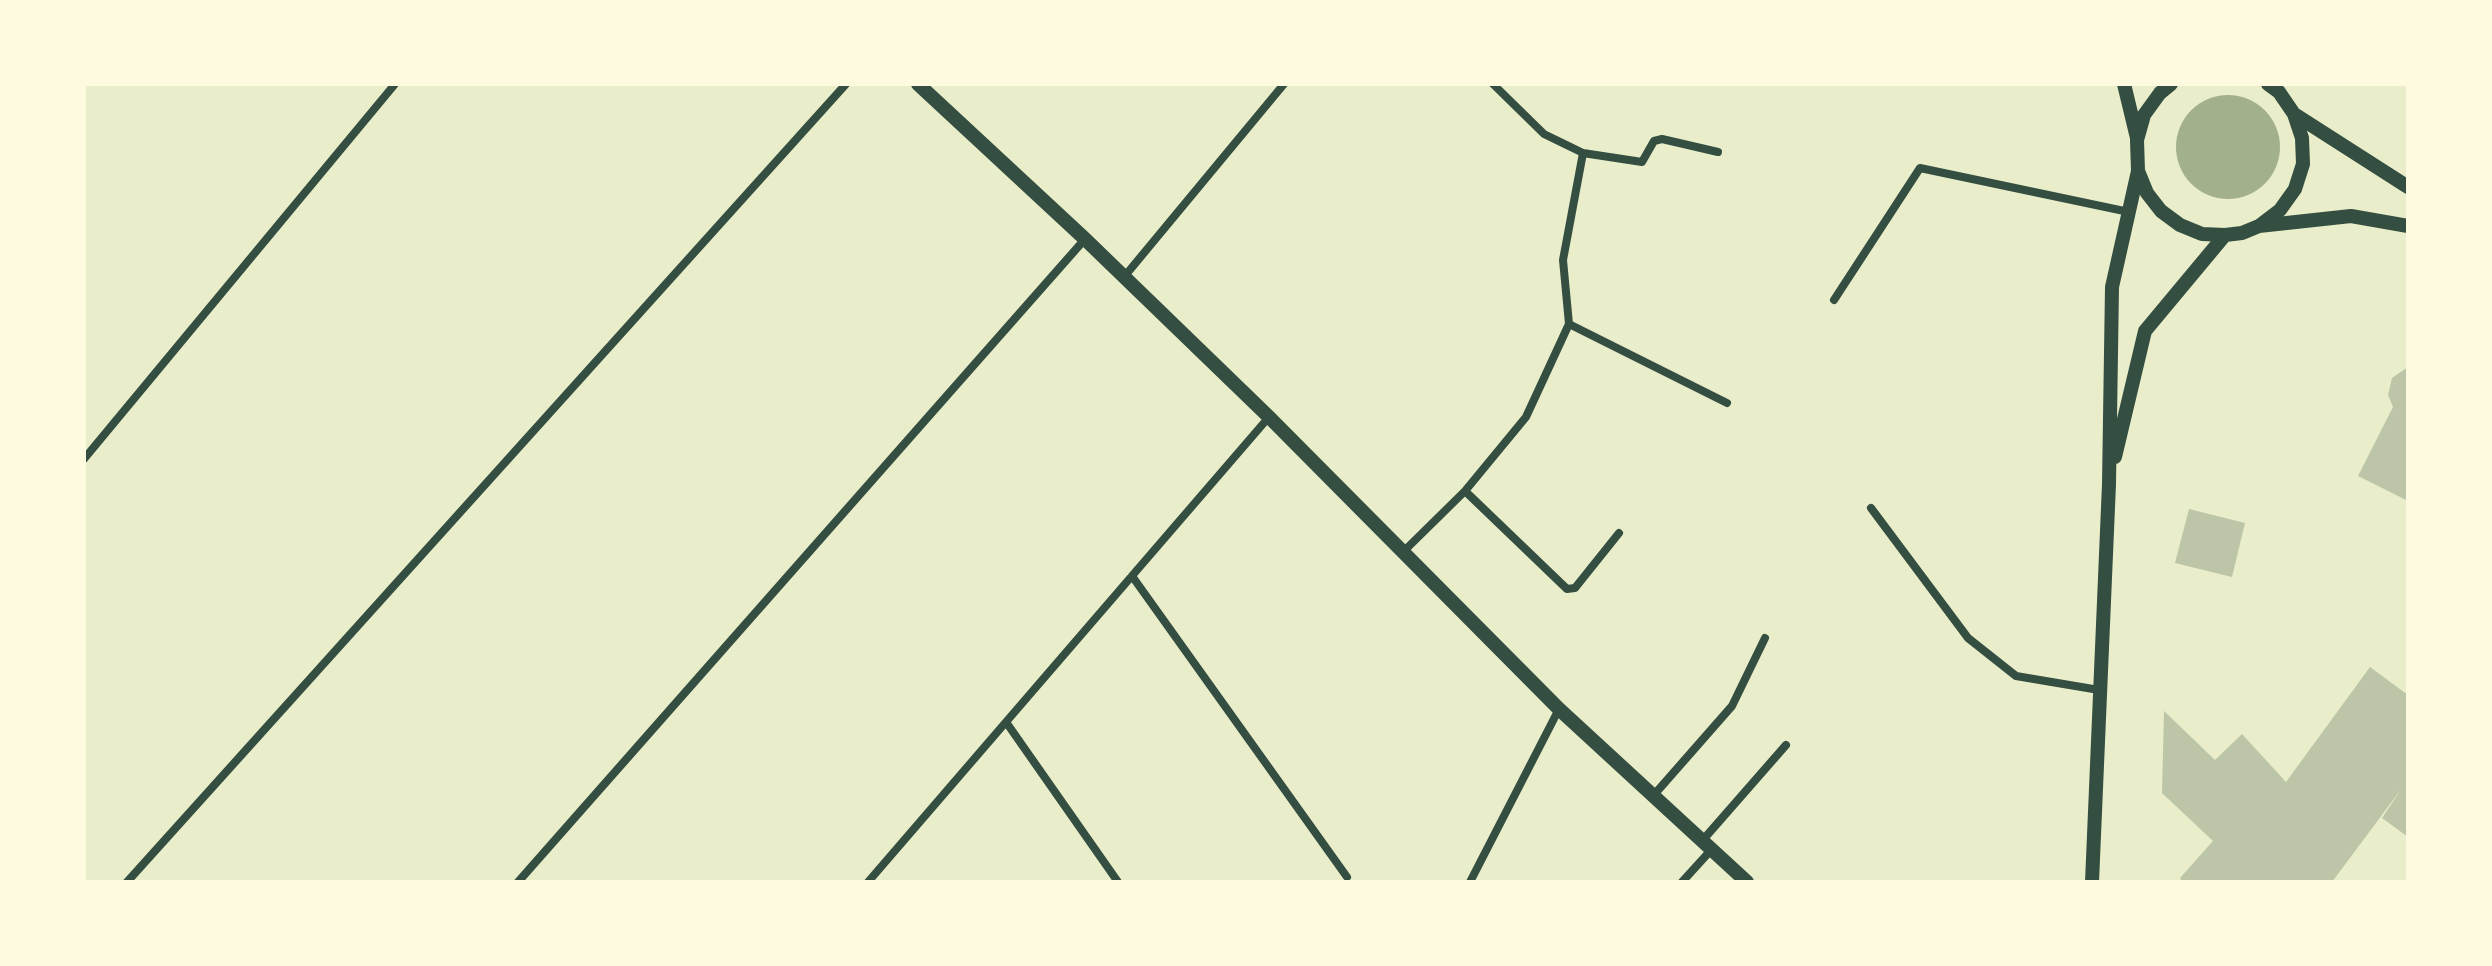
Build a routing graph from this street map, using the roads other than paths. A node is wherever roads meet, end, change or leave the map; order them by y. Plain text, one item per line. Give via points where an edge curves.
1 (395, 84) edge
2 (846, 84) edge
3 (918, 84) edge
4 (1284, 84) edge
5 (1493, 84) edge
6 (2124, 84) edge
7 (2171, 84) edge
8 (2268, 84) edge
9 (935, 90) edge
10 (2294, 114) junction
11 (2137, 140) junction
12 (1718, 152) dead end
13 (1583, 153) junction
14 (2138, 171) junction
15 (2408, 187) edge
16 (2129, 212) junction
17 (2259, 226) junction
18 (2408, 226) edge
19 (2225, 235) junction
20 (1085, 239) junction
21 (1124, 277) junction
22 (1834, 300) dead end
23 (1569, 324) junction
24 (1727, 403) dead end
25 (1269, 417) junction
26 (84, 459) edge
27 (2109, 484) junction
28 (1465, 491) junction
29 (1871, 508) dead end
30 (1619, 533) dead end
31 (1403, 552) junction
32 (1132, 576) junction
33 (1765, 638) dead end
34 (2099, 690) junction
35 (1559, 709) junction
36 (1006, 722) junction
37 (1786, 745) dead end
38 (1653, 796) junction
39 (1707, 845) junction
40 (1347, 877) dead end
41 (872, 880) edge
42 (127, 882) edge
43 (518, 882) edge
44 (1118, 882) edge
45 (1470, 882) edge
46 (1682, 882) edge
47 (1747, 882) edge
48 (2092, 882) edge

1 - 26 street
2 - 42 street
3 - 9 street
4 - 21 street
5 - 13 street via 1544,134
6 - 11 street
7 - 11 street via 2144,115
8 - 10 street
9 - 20 street
10 - 15 street
10 - 17 street via 2303,164 2295,189
11 - 14 street
12 - 13 street via 1658,139 1642,162
13 - 23 street via 1563,260
14 - 16 street
14 - 19 street via 2147,193 2180,225 2202,234
16 - 22 street via 1920,168
16 - 27 street via 2112,287
17 - 18 street via 2351,216
17 - 19 street
19 - 27 street via 2145,331
20 - 21 street
20 - 43 street
21 - 25 street
23 - 24 street
23 - 28 street via 1526,417
25 - 31 street
25 - 32 street
27 - 34 street
28 - 30 street via 1567,589 1575,588
28 - 31 street
29 - 34 street via 1968,638 2016,676
31 - 35 street
32 - 36 street
32 - 40 street
33 - 38 street via 1732,706
34 - 48 street
35 - 38 street
35 - 45 street
36 - 41 street
36 - 44 street
37 - 39 street
38 - 39 street
39 - 46 street
39 - 47 street

